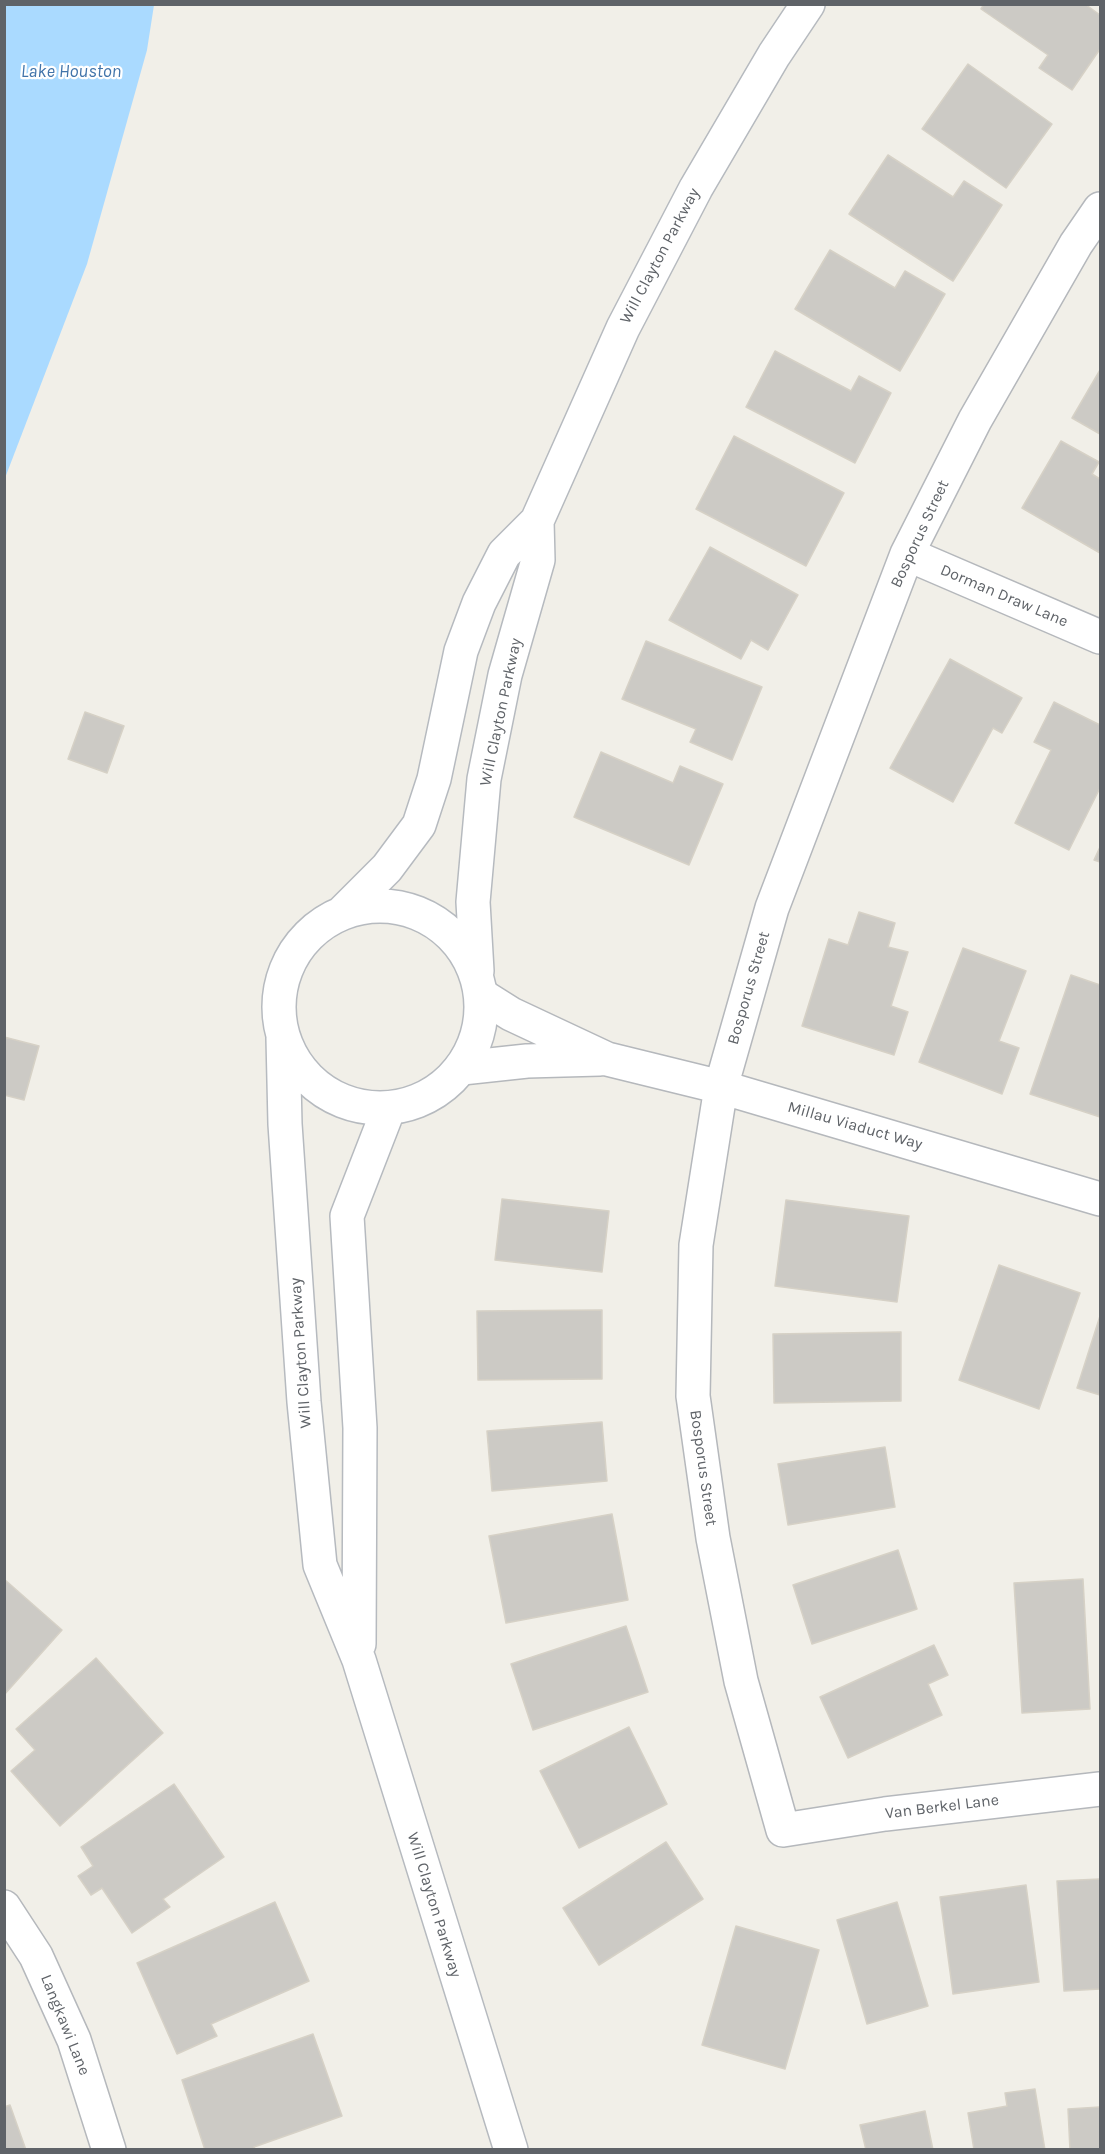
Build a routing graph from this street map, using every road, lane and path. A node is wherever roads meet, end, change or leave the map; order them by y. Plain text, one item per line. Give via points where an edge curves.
1 (808, 4) edge
2 (1101, 209) edge
3 (537, 521) junction
4 (907, 554) junction
5 (1101, 637) edge
6 (342, 913) junction
7 (481, 986) junction
8 (283, 1038) junction
9 (607, 1059) junction
10 (462, 1068) junction
11 (721, 1087) junction
12 (389, 1108) junction
13 (1101, 1199) edge
14 (359, 1660) junction
15 (1101, 1789) edge
16 (783, 1830) joint
17 (4, 1907) edge
18 (109, 2150) edge
19 (511, 2150) edge

1 - 3 street, Will Clayton Parkway via 774,55 675,228 623,328
2 - 4 street, Bosporus Street via 1076,244 975,420
3 - 6 street, Will Clayton Parkway via 504,554 479,603 461,651 434,779 419,825 387,868
3 - 7 street, Will Clayton Parkway via 538,560 505,675 484,779 473,902
4 - 5 street, Dorman Draw Lane
4 - 11 street, Bosporus Street via 772,908
6 - 7 street via 389,906 422,915 446,930 465,951
6 - 8 street via 298,947 283,978 279,1008
7 - 9 street, Millau Viaduct Way via 511,1014
7 - 10 street via 477,1038
8 - 12 street via 296,1065 317,1088 343,1102
8 - 14 street, Will Clayton Parkway via 304,1402 320,1565
9 - 10 street, Millau Viaduct Way
9 - 11 street, Millau Viaduct Way
10 - 12 street via 438,1092 406,1106
11 - 13 street, Millau Viaduct Way
11 - 16 street, Bosporus Street via 696,1245 693,1396 713,1538 741,1681
12 - 14 street, Will Clayton Parkway via 347,1216 360,1428
14 - 19 street, Will Clayton Parkway
15 - 16 street, Van Berkel Lane
17 - 18 street, Langkawi Lane via 36,1956 74,2040

